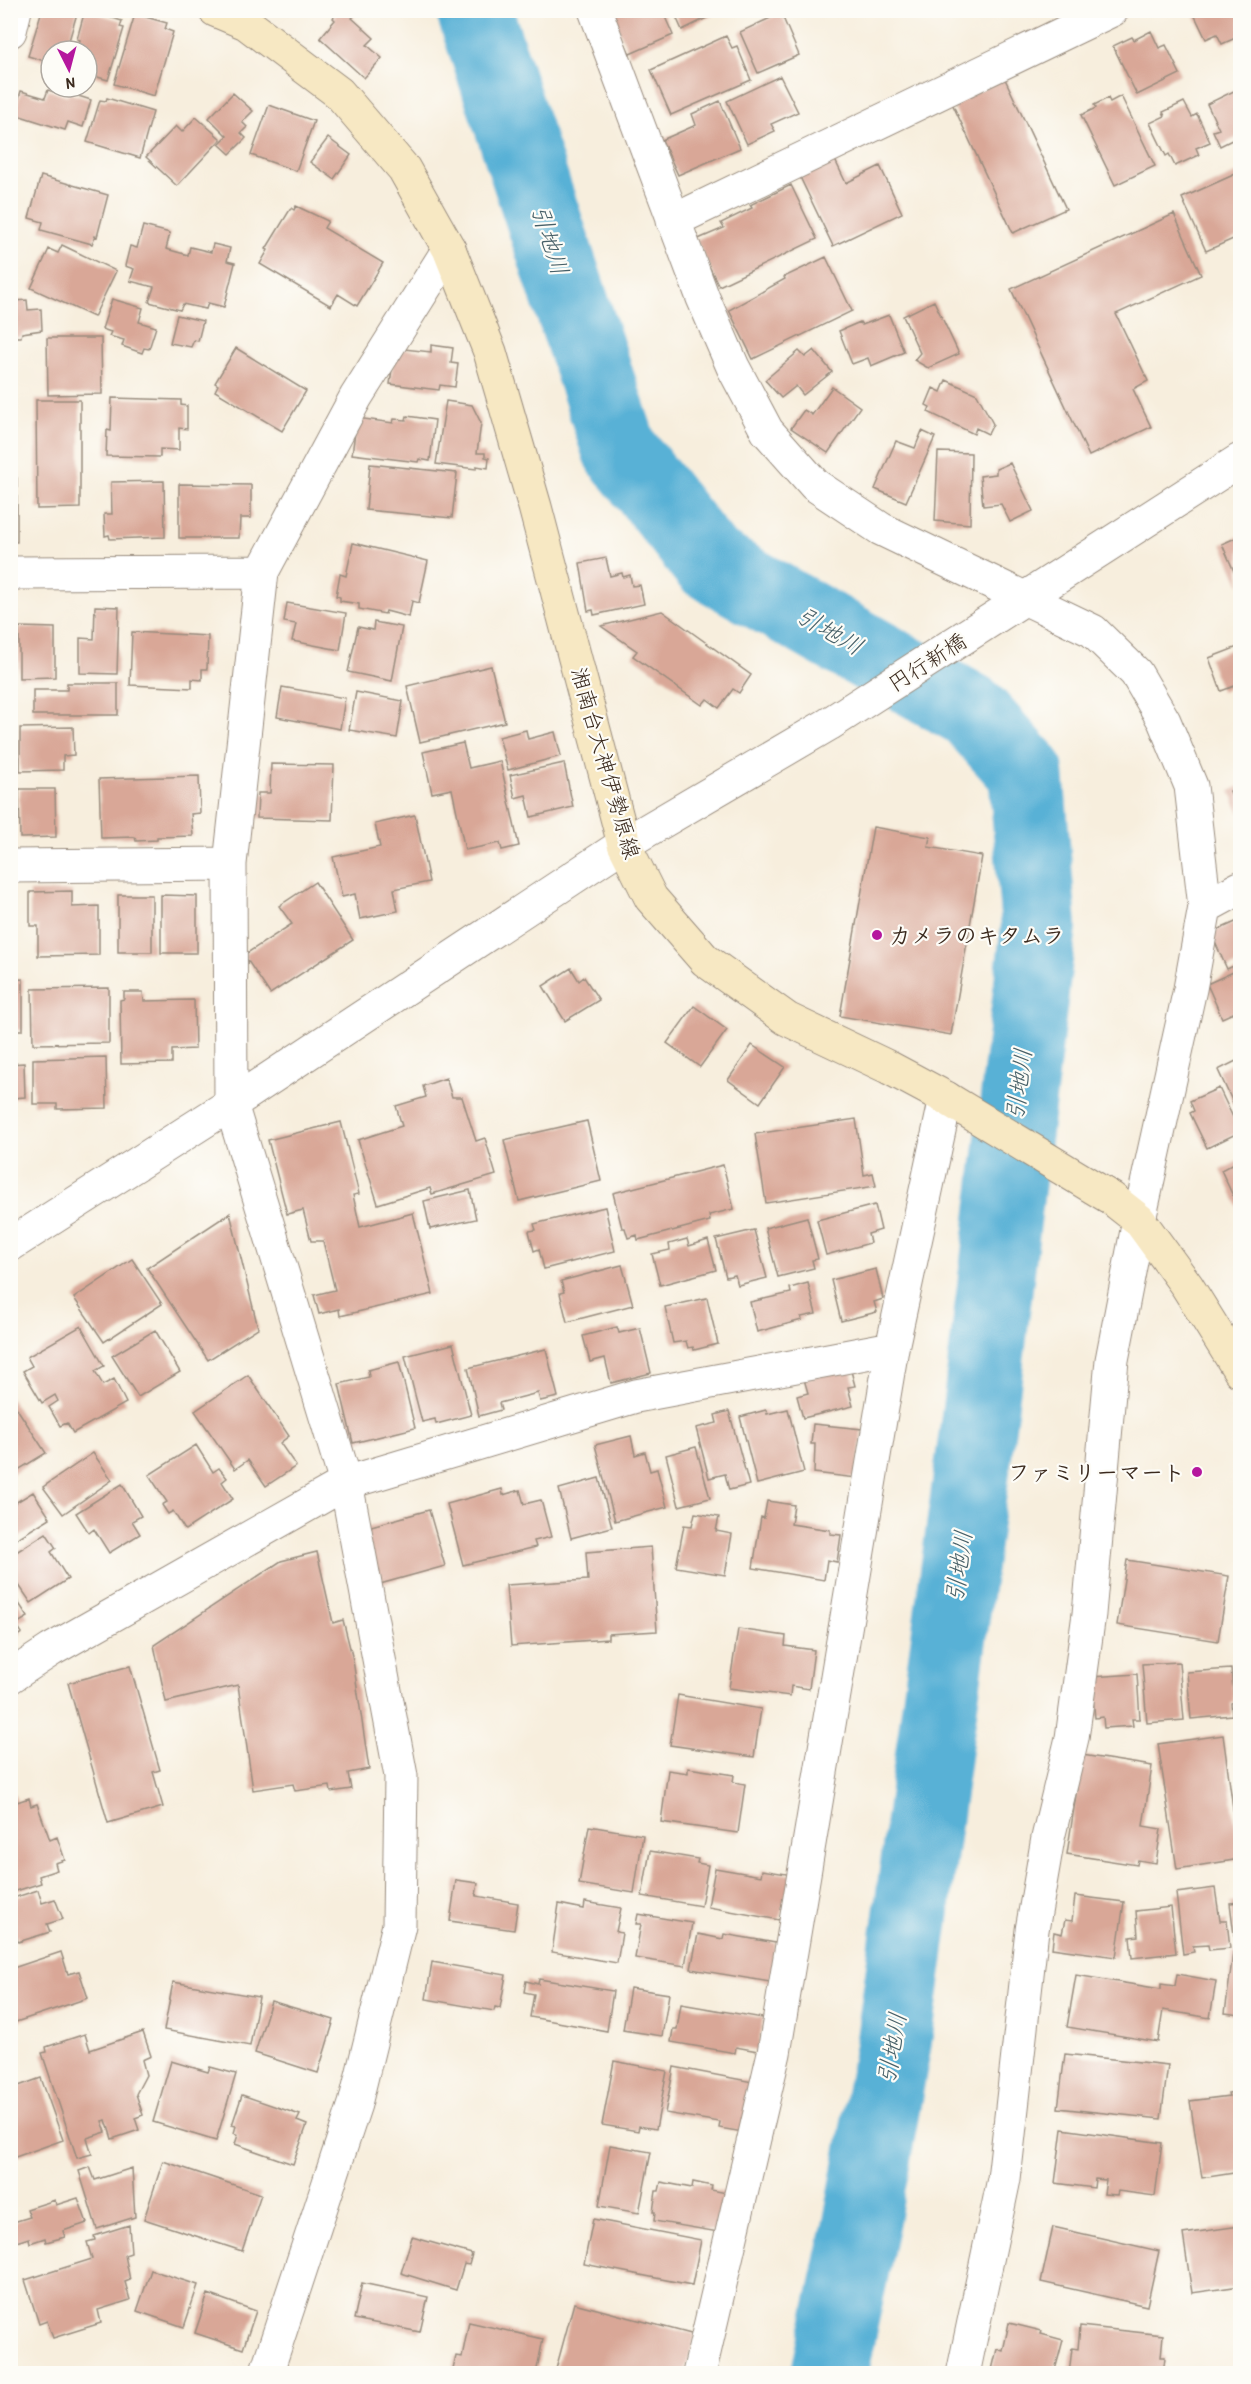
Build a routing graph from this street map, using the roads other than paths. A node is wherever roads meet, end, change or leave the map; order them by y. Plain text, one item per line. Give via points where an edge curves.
1 (15, 10) edge
2 (215, 10) edge
3 (595, 10) edge
4 (1112, 10) edge
5 (250, 17) edge
6 (10, 31) edge
7 (673, 221) junction
8 (449, 249) junction
9 (1240, 460) edge
10 (262, 572) junction
11 (10, 573) edge
12 (1025, 599) junction
13 (624, 844) junction
14 (230, 864) junction
15 (10, 866) edge
16 (1240, 888) edge
17 (1205, 907) junction
18 (952, 1102) junction
19 (231, 1104) junction
20 (1139, 1220) junction
21 (10, 1245) edge
22 (892, 1348) junction
23 (1240, 1371) edge
24 (346, 1483) junction
25 (10, 1677) edge
26 (266, 2373) edge
27 (699, 2373) edge
28 (963, 2373) edge

1 - 6 street
2 - 5 main road, 湘南台大神伊勢原線
3 - 7 street
4 - 7 street
5 - 8 main road, 湘南台大神伊勢原線 via 339,93 404,169
7 - 12 street via 733,367 767,430 815,484 881,530
8 - 10 street via 356,397
8 - 13 main road, 湘南台大神伊勢原線 via 490,352
9 - 12 street, 円行新橋
10 - 11 street
10 - 14 street
12 - 13 street, 円行新橋 via 829,724
12 - 17 street via 1093,631 1136,673 1164,721 1191,786
13 - 18 main road, 湘南台大神伊勢原線 via 651,898 705,960 787,1019
13 - 19 street, 円行新橋
14 - 15 street
14 - 19 street
16 - 17 street
17 - 20 street
18 - 20 main road, 湘南台大神伊勢原線 via 1111,1198
18 - 22 street
19 - 21 street, 円行新橋
19 - 24 street
20 - 23 main road, 湘南台大神伊勢原線 via 1187,1286
20 - 28 street via 1112,1360 1089,1614 1072,1738 1032,1930 1004,2179
22 - 24 street via 636,1396
22 - 27 street via 774,2054
24 - 25 street
24 - 26 street via 401,1776 399,1925 355,2104

